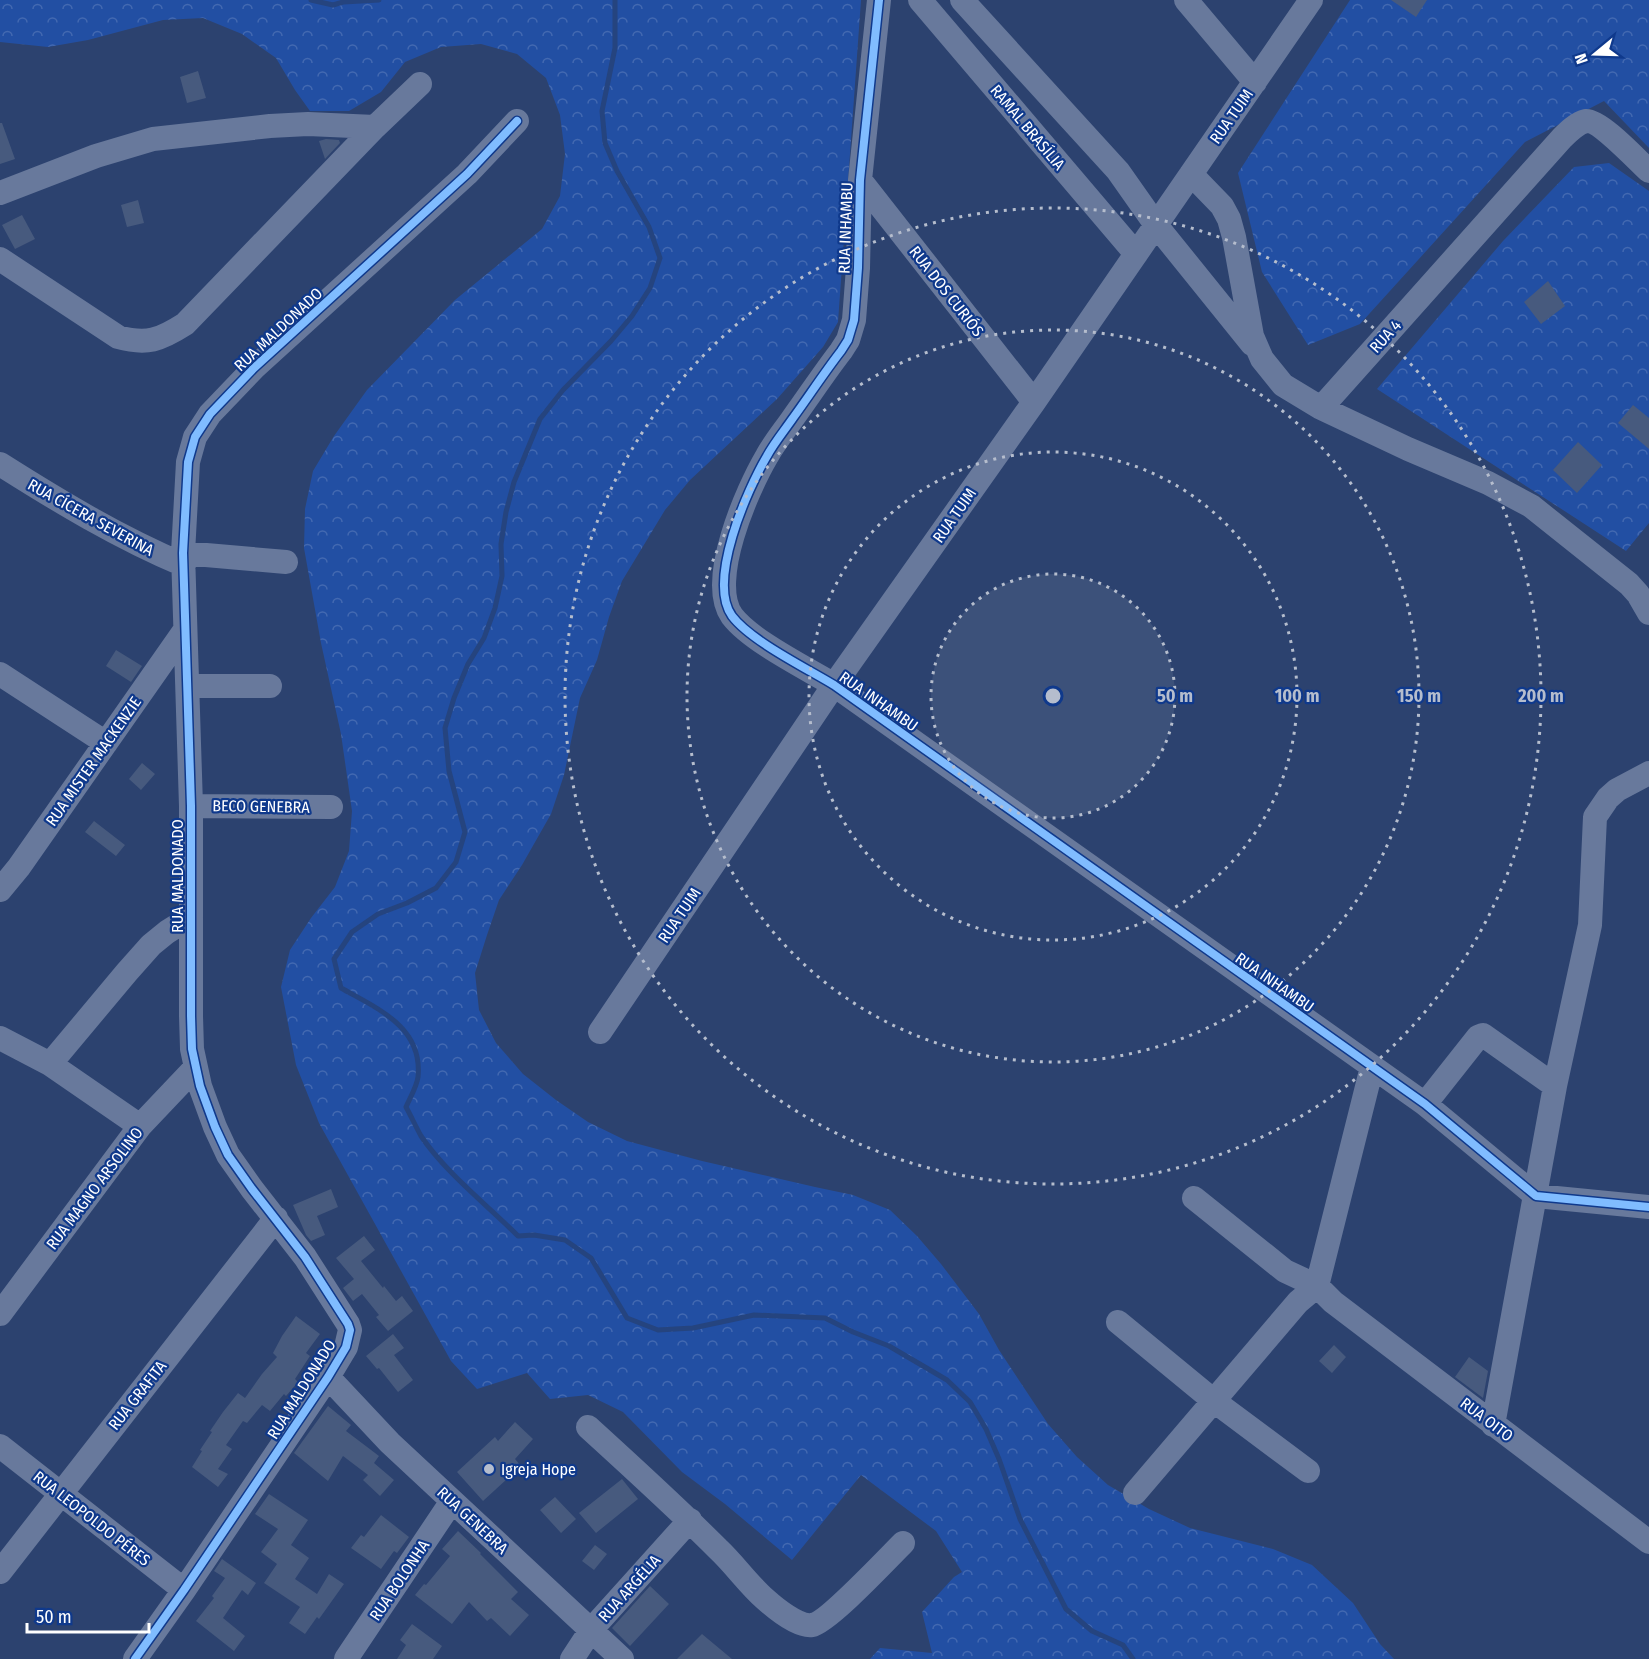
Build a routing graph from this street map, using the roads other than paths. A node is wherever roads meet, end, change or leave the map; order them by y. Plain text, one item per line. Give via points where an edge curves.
1 (879, 0) edge
2 (920, 0) edge
3 (962, 0) edge
4 (1186, 0) edge
5 (1311, 0) edge
6 (1255, 82) junction
7 (420, 84) dead end
8 (517, 121) dead end
9 (375, 127) junction
10 (1649, 171) edge
11 (1191, 174) junction
12 (860, 180) junction
13 (0, 193) edge
14 (1156, 225) junction
15 (1136, 254) junction
16 (0, 259) edge
17 (1257, 350) junction
18 (1034, 402) junction
19 (1321, 408) junction
20 (0, 464) edge
21 (183, 559) junction
22 (286, 562) dead end
23 (1649, 613) edge
24 (185, 630) junction
25 (0, 674) edge
26 (834, 685) junction
27 (188, 686) junction
28 (270, 686) dead end
29 (106, 743) junction
30 (1649, 773) edge
31 (190, 806) junction
32 (332, 807) dead end
33 (9, 861) edge
34 (0, 890) edge
35 (191, 917) junction
36 (600, 1032) dead end
37 (0, 1038) edge
38 (50, 1065) junction
39 (1372, 1067) junction
40 (195, 1068) junction
41 (1555, 1086) junction
42 (1425, 1104) junction
43 (140, 1126) junction
44 (1536, 1197) junction
45 (1194, 1198) dead end
46 (1649, 1207) edge
47 (276, 1218) junction
48 (1321, 1290) junction
49 (0, 1314) edge
50 (1118, 1322) dead end
51 (328, 1377) junction
52 (1214, 1401) junction
53 (1493, 1425) junction
54 (588, 1426) dead end
55 (0, 1446) edge
56 (1308, 1471) dead end
57 (1135, 1493) dead end
58 (60, 1494) junction
59 (452, 1502) junction
60 (690, 1520) junction
61 (1649, 1542) edge
62 (903, 1543) dead end
63 (0, 1572) edge
64 (184, 1590) junction
65 (591, 1630) junction
66 (135, 1659) edge
67 (346, 1659) edge
68 (572, 1659) edge
69 (622, 1659) edge

1 - 12 street, RUA INHAMBU
2 - 15 street, RAMAL BRASÍLIA
3 - 14 street via 1118,171
4 - 6 street
5 - 6 street, RUA TUIM
6 - 11 street, RUA TUIM
7 - 9 street
8 - 21 street, RUA MALDONADO via 467,174 254,368 210,414 195,436 188,462
9 - 13 street via 289,125 153,139
9 - 16 street via 185,324 163,337 132,341 118,337
10 - 19 street, RUA 4 via 1602,127 1592,122 1580,123 1562,138
11 - 14 street, RUA TUIM
11 - 17 street via 1222,206 1229,219
12 - 18 street, RUA DOS CURIÓS
12 - 26 street, RUA INHAMBU via 858,268 849,340 763,464 741,510 723,577 725,601 740,625
14 - 15 street, RUA TUIM
14 - 17 street
15 - 18 street, RUA TUIM
17 - 19 street via 1283,385
18 - 26 street, RUA TUIM
19 - 23 street via 1531,506 1629,584
20 - 21 street, RUA CÍCERA SEVERINA via 101,526 149,550
21 - 22 street, RUA CÍCERA SEVERINA
21 - 24 street, RUA MALDONADO
24 - 27 street, RUA MALDONADO
24 - 29 street, RUA MISTER MACKENZIE
25 - 29 street
26 - 36 street, RUA TUIM
26 - 39 street, RUA INHAMBU
27 - 28 street
27 - 31 street, RUA MALDONADO
29 - 33 street, RUA MISTER MACKENZIE
30 - 41 street via 1617,790 1595,817 1590,925
31 - 32 street, BECO GENEBRA
31 - 35 street, RUA MALDONADO
33 - 34 street, RUA MISTER MACKENZIE
35 - 38 street via 151,945
35 - 40 street, RUA MALDONADO
37 - 38 street
38 - 43 street
39 - 42 street, RUA INHAMBU
39 - 48 street
40 - 43 street, RUA MAGNO ARSOLINO
40 - 47 street, RUA MALDONADO via 228,1155
41 - 42 street via 1483,1035
41 - 44 street
42 - 44 street, RUA INHAMBU
43 - 49 street, RUA MAGNO ARSOLINO
44 - 46 street
44 - 53 street
45 - 48 street, RUA OITO via 1285,1271
47 - 51 street, RUA MALDONADO via 348,1323 346,1347
47 - 58 street, RUA GRAFITA
48 - 52 street via 1298,1302
48 - 53 street, RUA OITO
50 - 52 street
51 - 59 street, RUA GENEBRA
51 - 64 street, RUA MALDONADO
52 - 56 street
52 - 57 street
53 - 61 street, RUA OITO
54 - 60 street
55 - 58 street, RUA LEOPOLDO PÉRES
58 - 63 street, RUA GRAFITA
58 - 64 street, RUA LEOPOLDO PÉRES
59 - 65 street, RUA GENEBRA
59 - 67 street, RUA BOLONHA
60 - 62 street via 764,1599 801,1624 813,1625 832,1614
60 - 65 street, RUA ARGÉLIA
64 - 66 street, RUA MALDONADO
65 - 68 street, RUA ARGÉLIA
65 - 69 street, RUA GENEBRA

